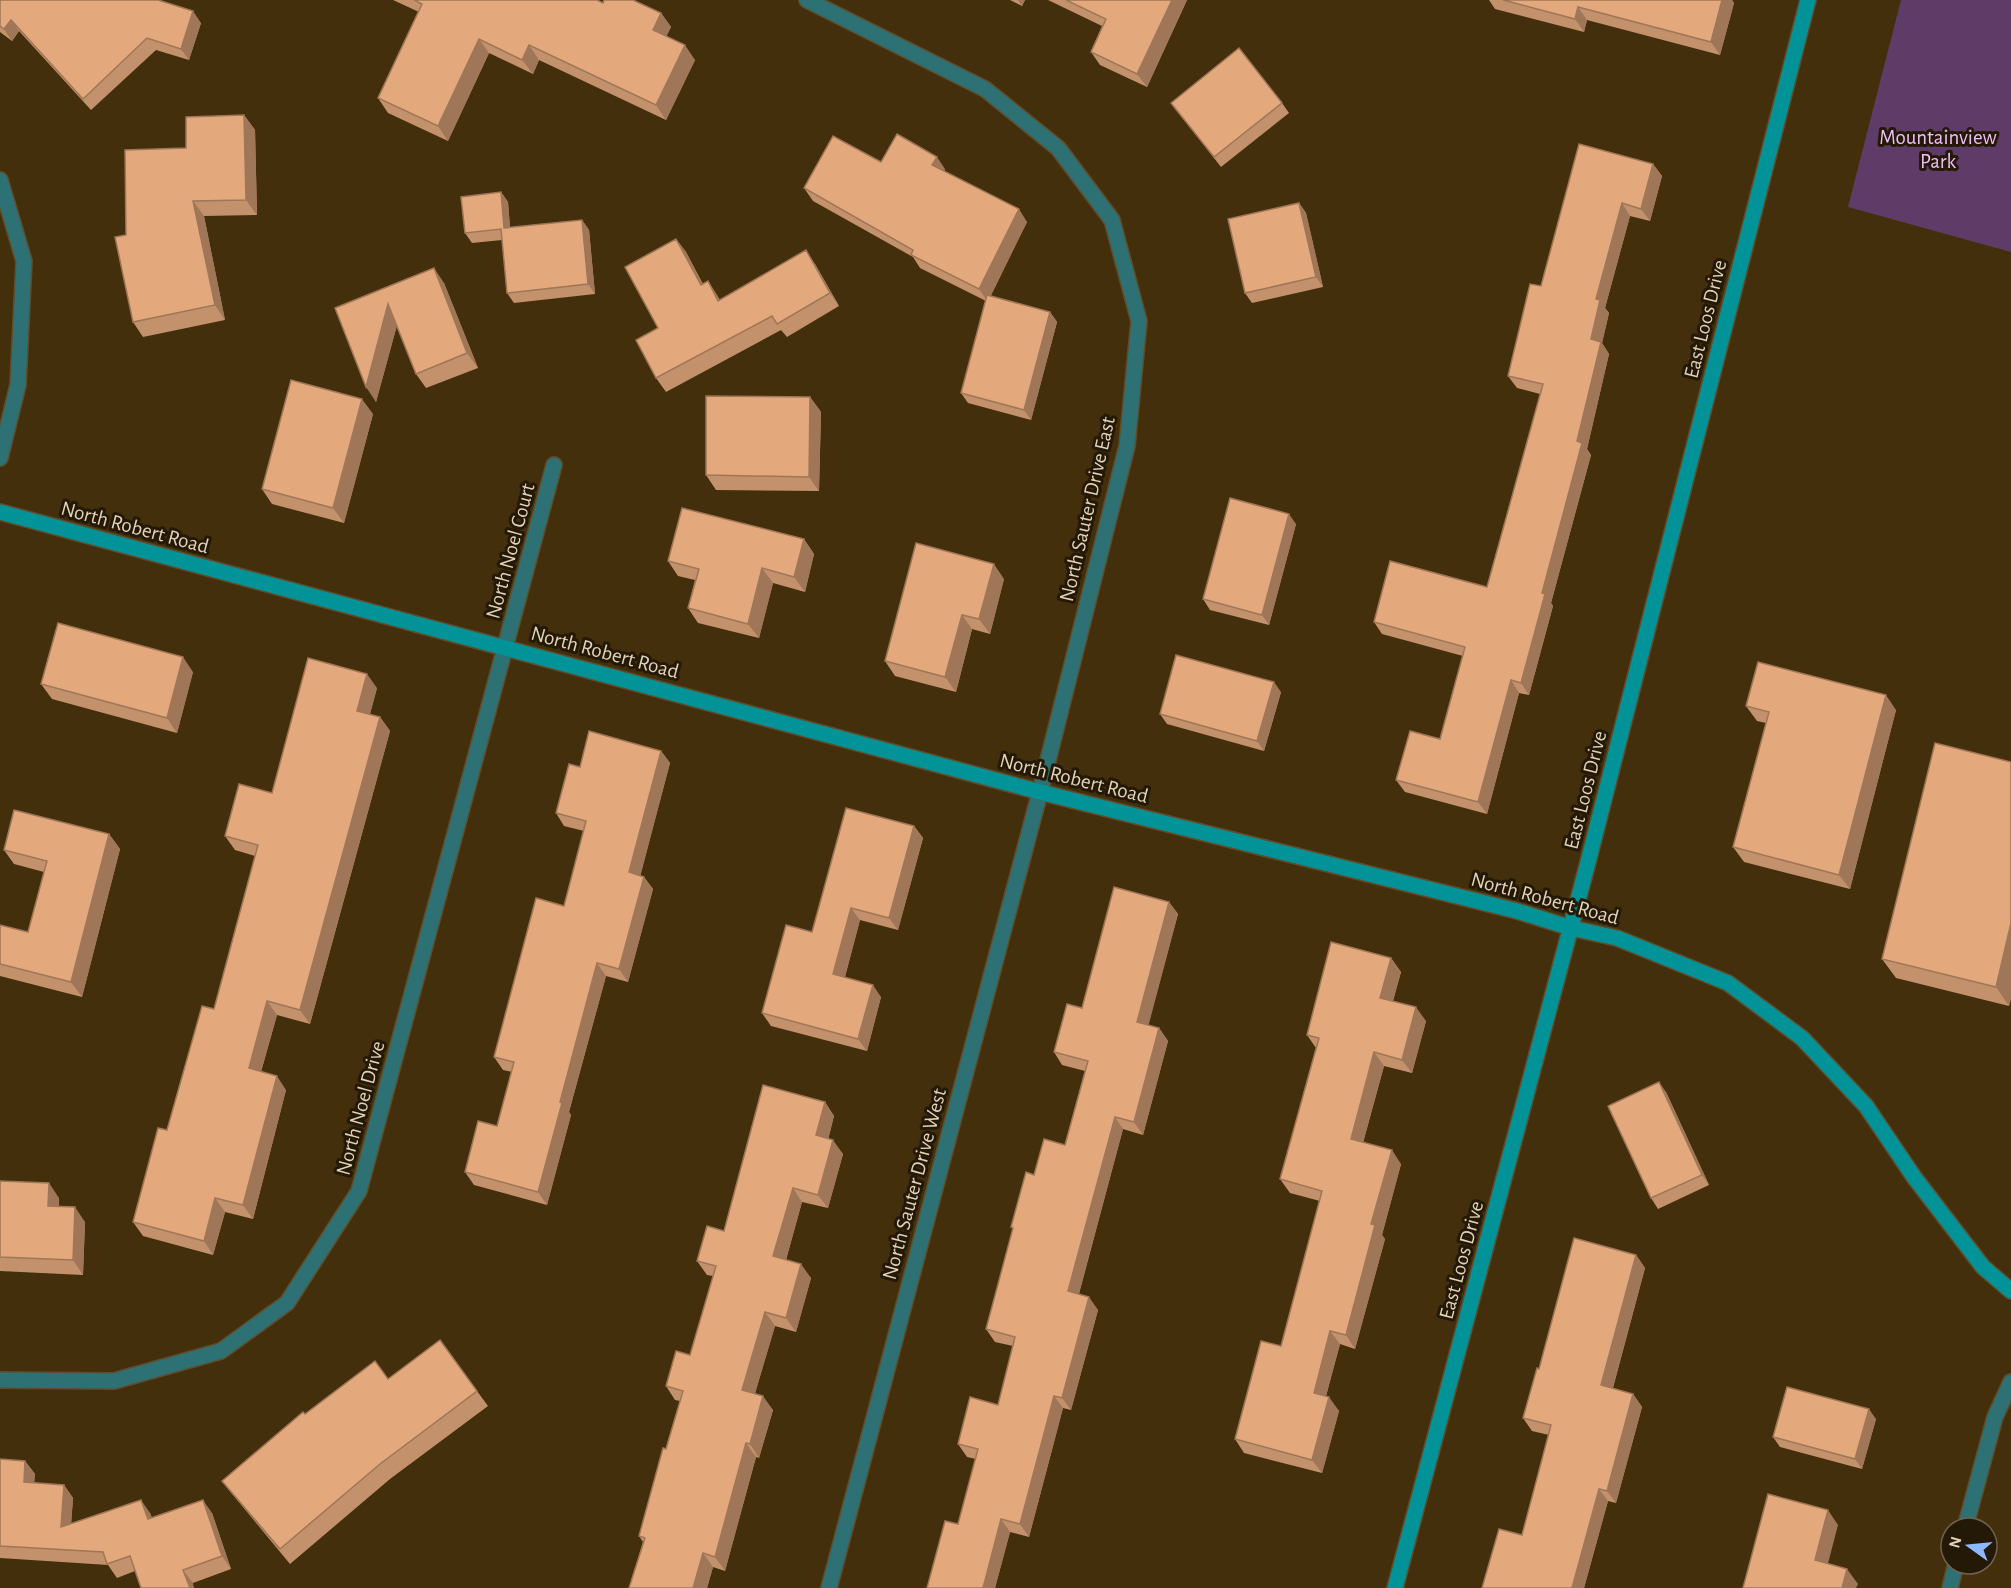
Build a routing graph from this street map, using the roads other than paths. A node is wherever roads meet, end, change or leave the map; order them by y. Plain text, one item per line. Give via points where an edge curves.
1 (807, 0) edge
2 (1808, 0) edge
3 (0, 180) edge
4 (0, 458) edge
5 (554, 465) dead end
6 (0, 512) edge
7 (507, 647) junction
8 (1040, 792) junction
9 (1571, 928) junction
10 (2011, 1291) edge
11 (0, 1380) edge
12 (2011, 1382) edge
13 (1968, 1516) edge
14 (828, 1588) edge
15 (1395, 1588) edge

1 - 8 street, North Sauter Drive East via 985,89 1058,148 1112,220 1139,321 1127,446
2 - 9 main road, East Loos Drive
3 - 4 street via 24,261 18,385
5 - 7 street, North Noel Court
6 - 7 main road, North Robert Road
7 - 8 main road, North Robert Road
7 - 11 street, North Noel Drive via 359,1191 287,1303 220,1351 114,1381
8 - 9 main road, North Robert Road
8 - 14 street, North Sauter Drive West
9 - 10 main road, North Robert Road via 1617,938 1728,983 1802,1038 1866,1107 1983,1267
9 - 15 main road, East Loos Drive
12 - 13 street via 1995,1417

